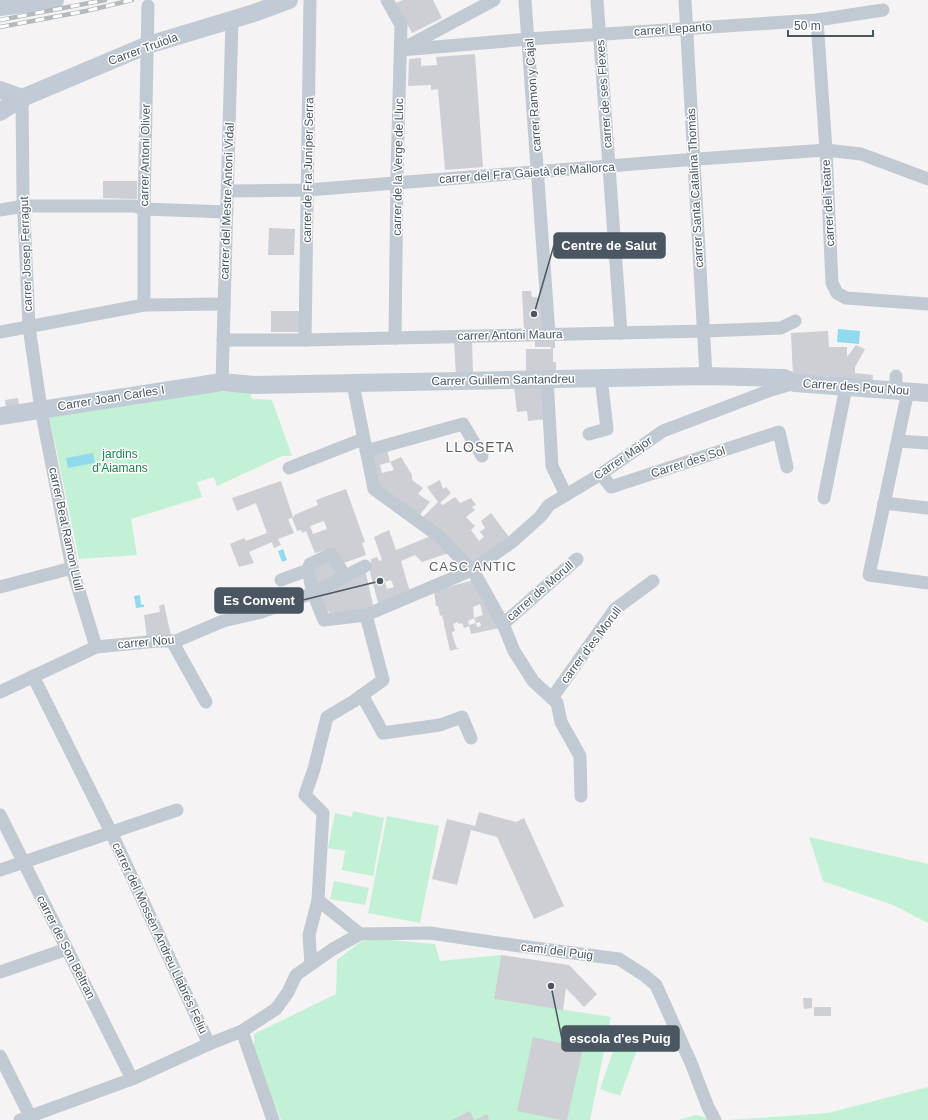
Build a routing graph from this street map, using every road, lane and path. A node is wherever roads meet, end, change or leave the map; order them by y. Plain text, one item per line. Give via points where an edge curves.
1 (55, 0) edge
2 (289, 0) edge
3 (310, 0) edge
4 (387, 0) edge
5 (494, 0) edge
6 (525, 0) edge
7 (597, 0) edge
8 (685, 0) edge
9 (148, 6) dead end
10 (0, 8) edge
11 (883, 10) dead end
12 (232, 20) junction
13 (817, 20) junction
14 (686, 28) junction
15 (600, 34) junction
16 (529, 39) junction
17 (148, 45) junction
18 (401, 50) junction
19 (0, 90) edge
20 (22, 98) junction
21 (0, 112) edge
22 (826, 150) junction
23 (693, 160) junction
24 (609, 166) junction
25 (538, 172) junction
26 (928, 179) edge
27 (397, 183) junction
28 (227, 190) junction
29 (308, 190) junction
30 (24, 206) junction
31 (144, 209) junction
32 (0, 210) edge
33 (227, 212) junction
34 (224, 304) junction
35 (928, 304) edge
36 (144, 305) junction
37 (795, 320) dead end
38 (29, 327) junction
39 (704, 331) junction
40 (0, 332) edge
41 (621, 332) junction
42 (549, 334) junction
43 (395, 338) junction
44 (223, 340) junction
45 (305, 340) junction
46 (706, 376) junction
47 (601, 378) junction
48 (547, 380) junction
49 (790, 380) junction
50 (222, 382) junction
51 (353, 384) junction
52 (900, 386) junction
53 (846, 387) junction
54 (928, 393) edge
55 (41, 409) junction
56 (0, 416) edge
57 (588, 434) dead end
58 (898, 441) junction
59 (928, 443) edge
60 (365, 445) junction
61 (482, 456) dead end
62 (787, 467) dead end
63 (289, 468) dead end
64 (601, 474) junction
65 (566, 495) junction
66 (824, 498) dead end
67 (884, 503) junction
68 (928, 508) edge
69 (577, 559) dead end
70 (366, 566) dead end
71 (72, 568) junction
72 (308, 570) junction
73 (472, 570) junction
74 (345, 576) junction
75 (281, 580) dead end
76 (653, 581) dead end
77 (928, 583) edge
78 (0, 587) edge
79 (313, 593) junction
80 (366, 615) junction
81 (503, 624) junction
82 (172, 641) junction
83 (96, 647) junction
84 (33, 676) junction
85 (0, 692) edge
86 (362, 695) junction
87 (552, 698) junction
88 (206, 702) dead end
89 (471, 738) dead end
90 (581, 796) dead end
91 (177, 810) dead end
92 (0, 815) edge
93 (111, 832) junction
94 (24, 862) junction
95 (0, 870) edge
96 (318, 900) junction
97 (360, 934) junction
98 (68, 949) junction
99 (311, 964) junction
100 (0, 972) edge
101 (242, 1031) junction
102 (208, 1044) junction
103 (0, 1056) edge
104 (132, 1079) junction
105 (27, 1119) edge
106 (273, 1120) edge
107 (715, 1120) edge

1 - 10 street
2 - 12 street, Carrer Truiola
3 - 29 street, carrer de Fra Juníper Serra
4 - 18 street, carrer de la Verge de Lluc via 401,25
5 - 18 street
6 - 16 street, carrer Ramon y Cajal
7 - 15 street, carrer de ses Flexes
8 - 14 street, carrer Santa Catalina Thomàs
9 - 17 street, carrer Antoni Oliver
11 - 13 street, carrer Lepanto
12 - 17 street, Carrer Truiola
12 - 28 street, carrer del Mestre Antoni Vidal
13 - 14 street, carrer Lepanto
13 - 22 street, carrer del Teatre
14 - 15 street, carrer Lepanto
14 - 23 street, carrer Santa Catalina Thomàs
15 - 16 street, carrer Lepanto
15 - 24 street, carrer de ses Flexes
16 - 18 street, carrer Lepanto
16 - 25 street, carrer Ramon y Cajal
17 - 20 street, Carrer Truiola
17 - 31 street, carrer Antoni Oliver
18 - 27 street, carrer de la Verge de Lluc
19 - 20 street
20 - 21 street, Carrer Truiola
20 - 30 street, carrer Josep Ferragut
22 - 23 street, carrer del Fra Gaietà de Mallorca
22 - 26 street, carrer del Fra Gaietà de Mallorca via 861,154
22 - 35 street, carrer del Teatre via 832,283 837,293 846,298
23 - 24 street, carrer del Fra Gaietà de Mallorca
23 - 39 street, carrer Santa Catalina Thomàs
24 - 25 street, carrer del Fra Gaietà de Mallorca
24 - 41 street, carrer de ses Flexes
25 - 27 street, carrer del Fra Gaietà de Mallorca
25 - 42 street, carrer Ramon y Cajal
27 - 29 street, carrer del Fra Gaietà de Mallorca
27 - 43 street, carrer de la Verge de Lluc
28 - 29 street, carrer del Fra Gaietà de Mallorca
28 - 33 street, carrer del Mestre Antoni Vidal
29 - 45 street, carrer de Fra Juníper Serra
30 - 31 street via 134,206
30 - 32 street
30 - 38 street, carrer Josep Ferragut
31 - 33 street
31 - 36 street, carrer Antoni Oliver
33 - 34 street, carrer del Mestre Antoni Vidal
34 - 36 street
34 - 44 street, carrer del Mestre Antoni Vidal
36 - 38 street
37 - 39 street, carrer Antoni Maura via 781,328
38 - 40 street
38 - 55 street, carrer Josep Ferragut
39 - 41 street, carrer Antoni Maura
39 - 46 street, carrer Santa Catalina Thomàs
41 - 42 street, carrer Antoni Maura
42 - 43 street, carrer Antoni Maura
43 - 45 street, carrer Antoni Maura
44 - 45 street, carrer Antoni Maura
44 - 50 street, carrer del Mestre Antoni Vidal
46 - 47 street, Carrer Guillem Santandreu
46 - 49 street, Carrer Guillem Santandreu
47 - 48 street, Carrer Guillem Santandreu
47 - 57 street via 607,429
48 - 51 street, Carrer Guillem Santandreu
48 - 65 street via 552,466
49 - 53 street, Carrer des Pou Nou
49 - 64 street, Carrer Major via 771,390 663,431
50 - 51 street, Carrer Guillem Santandreu via 254,385
50 - 55 street, Carrer Joan Carles I
51 - 60 street
52 - 53 street, Carrer des Pou Nou via 870,389
52 - 54 street, Carrer des Pou Nou
52 - 58 street
53 - 66 street
55 - 56 street, Carrer Joan Carles I
55 - 71 street, carrer Beat Ramon Llull
58 - 59 street
58 - 67 street
60 - 61 street via 463,424
60 - 63 street
60 - 73 street via 374,489 440,537
62 - 64 street, Carrer des Sol via 779,432 611,487
64 - 65 street, Carrer Major
65 - 73 street, Carrer Major via 549,505 540,517 512,542
67 - 68 street
67 - 77 street via 869,575
69 - 81 street, carrer de Morull
70 - 74 street, carrer Nou
71 - 78 street
71 - 83 street, carrer Beat Ramon Llull
72 - 74 street via 310,564 331,554
72 - 75 street
72 - 79 street
73 - 80 street, Carrer Major
73 - 81 street
74 - 79 street, carrer Nou
76 - 87 street, carrer d'es Morull via 615,609
79 - 80 street, Carrer Major via 324,620
79 - 82 street, carrer Nou via 262,612 223,621
80 - 86 street via 383,680
81 - 87 street via 514,651 533,681
82 - 83 street, carrer Nou
82 - 88 street
83 - 84 street, carrer Nou
84 - 85 street, carrer Nou
84 - 93 street, carrer del Mossèn Andreu Llabrés Feliu
86 - 89 street via 384,734 440,725 462,717
86 - 96 street via 326,716 314,769 305,795 323,813
87 - 90 street via 557,703 561,722 580,756
91 - 93 street
92 - 94 street, carrer de Son Beltran
93 - 94 street
93 - 102 street, carrer del Mossèn Andreu Llabrés Feliu
94 - 95 street
94 - 98 street, carrer de Son Beltran
96 - 97 street
96 - 99 street via 309,935
97 - 99 street, camí del Puig
97 - 107 street, camí del Puig via 430,933 619,959 644,974 656,985
98 - 100 street
98 - 104 street, carrer de Son Beltran
99 - 101 street, camí del Puig via 296,975 276,1009
101 - 102 street, camí del Puig
101 - 106 street
102 - 104 street, camí del Puig
103 - 105 street
104 - 105 street, camí del Puig

